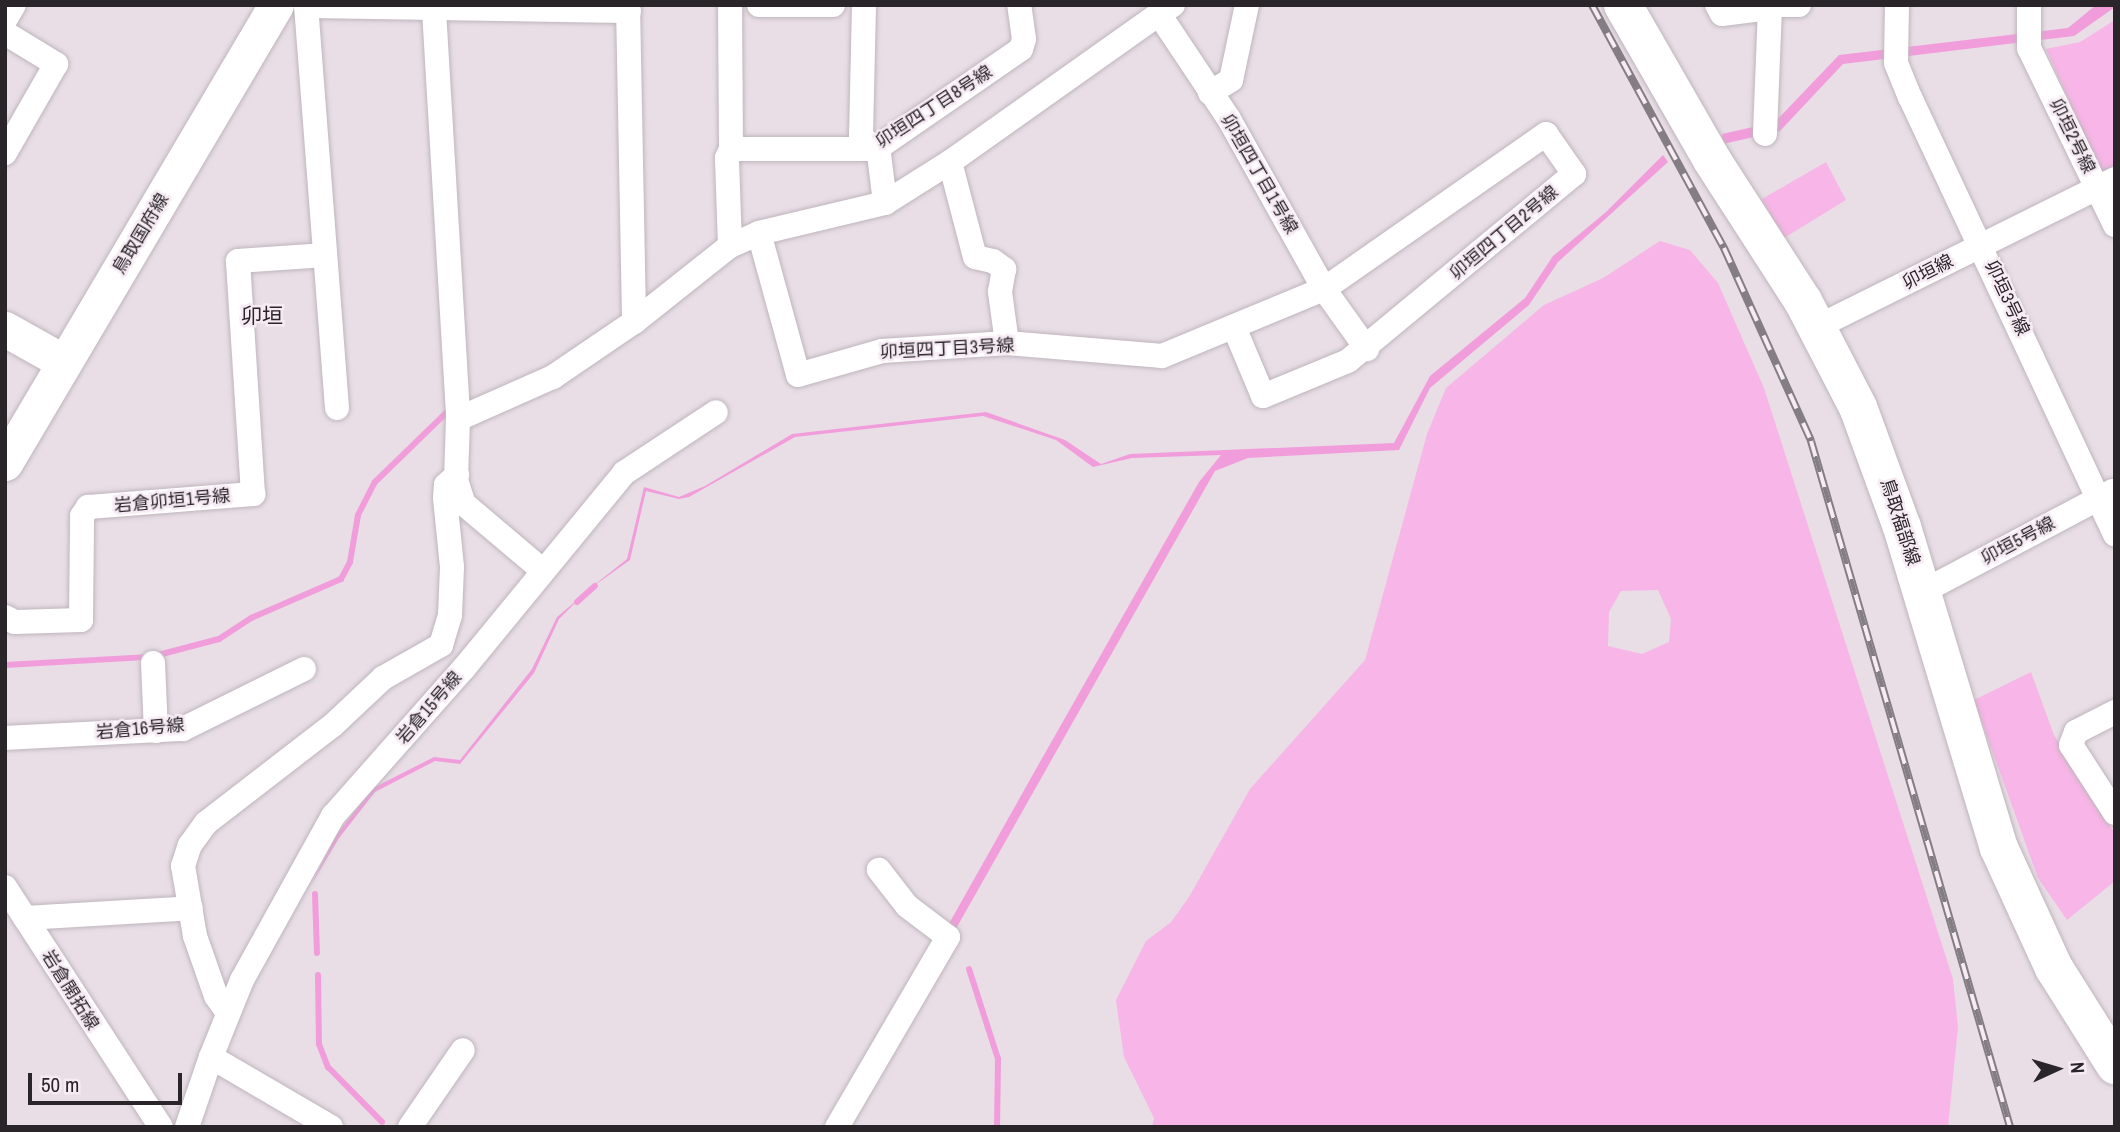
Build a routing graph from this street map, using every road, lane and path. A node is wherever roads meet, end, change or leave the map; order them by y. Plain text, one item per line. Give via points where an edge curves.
1 (14, 5) edge
2 (276, 5) edge
3 (730, 5) edge
4 (760, 5) edge
5 (833, 5) edge
6 (864, 5) edge
7 (1019, 5) edge
8 (1247, 5) edge
9 (1623, 5) edge
10 (1717, 5) edge
11 (1799, 5) edge
12 (1897, 5) edge
13 (1771, 7) edge
14 (628, 8) edge
15 (433, 10) junction
16 (1166, 10) edge
17 (5, 20) edge
18 (2029, 27) edge
19 (5, 33) edge
20 (1210, 93) junction
21 (1765, 128) dead end
22 (731, 149) junction
23 (876, 149) junction
24 (5, 153) edge
25 (950, 162) junction
26 (2106, 184) edge
27 (885, 203) junction
28 (2115, 225) edge
29 (759, 233) junction
30 (1982, 245) junction
31 (730, 246) junction
32 (325, 255) junction
33 (1324, 289) junction
34 (634, 322) junction
35 (1234, 327) junction
36 (1817, 327) junction
37 (5, 328) edge
38 (1007, 344) junction
39 (1367, 349) junction
40 (64, 362) junction
41 (337, 408) dead end
42 (716, 412) dead end
43 (458, 419) junction
44 (5, 463) edge
45 (457, 475) junction
46 (2107, 494) edge
47 (2115, 534) edge
48 (542, 569) junction
49 (1922, 592) junction
50 (5, 617) edge
51 (441, 645) junction
52 (153, 663) dead end
53 (464, 668) junction
54 (304, 669) dead end
55 (2115, 712) edge
56 (156, 731) junction
57 (5, 738) edge
58 (2115, 813) edge
59 (878, 870) dead end
60 (5, 887) edge
61 (191, 908) junction
62 (25, 918) junction
63 (228, 1013) junction
64 (463, 1050) dead end
65 (211, 1057) junction
66 (2115, 1065) edge
67 (161, 1127) edge
68 (187, 1127) edge
69 (331, 1127) edge
70 (410, 1127) edge
71 (837, 1127) edge

1 - 17 street
2 - 40 main road, 鳥取国府線
3 - 22 street
4 - 5 street
6 - 23 street via 862,136
7 - 23 street, 卯垣四丁目8号線 via 1021,49
8 - 20 street via 1231,80
9 - 36 main road, 鳥取福部線 via 1712,160
10 - 13 street via 1722,14
11 - 13 street
12 - 30 street, 卯垣3号線 via 1896,53
13 - 21 street
14 - 15 street
14 - 34 street
15 - 32 street via 306,6
15 - 43 street
16 - 20 street, 卯垣四丁目1号線
16 - 25 street
18 - 26 street, 卯垣2号線
19 - 24 street via 56,64
20 - 33 street, 卯垣四丁目1号線
22 - 23 street, 卯垣四丁目8号線
22 - 31 street via 727,158
23 - 27 street
25 - 27 street
25 - 38 street via 975,257 1004,269 1000,292
26 - 28 street, 卯垣2号線
26 - 30 street, 卯垣線
27 - 29 street
29 - 31 street
29 - 38 street, 卯垣四丁目3号線 via 798,375 882,351
30 - 36 street, 卯垣線
30 - 46 street, 卯垣3号線
31 - 34 street
32 - 41 street
32 - 50 street, 岩倉卯垣1号線 via 238,261 253,494 88,508 82,516 81,620 15,622
33 - 35 street, 卯垣四丁目3号線
33 - 39 street, 卯垣四丁目1号線
33 - 39 street, 卯垣四丁目2号線 via 1546,134 1574,174
34 - 43 street via 553,377
35 - 38 street, 卯垣四丁目3号線 via 1162,356
35 - 39 street, 卯垣四丁目2号線 via 1263,396
36 - 49 main road, 鳥取福部線 via 1870,434
37 - 40 main road
40 - 44 main road, 鳥取国府線
42 - 48 street, 岩倉15号線 via 624,473
43 - 45 street
45 - 48 street via 464,504
45 - 51 street via 446,485 452,567 450,615
46 - 47 street, 卯垣3号線
46 - 49 street, 卯垣5号線
48 - 53 street, 岩倉15号線
49 - 66 main road, 鳥取福部線 via 2012,880 2054,968
51 - 53 street
51 - 61 street via 383,678 333,725 206,823 190,845 183,866
52 - 56 street
53 - 63 street, 岩倉15号線 via 333,816
54 - 56 street, 岩倉16号線 via 183,729
55 - 58 street via 2076,732 2071,746
56 - 57 street, 岩倉16号線
59 - 71 street via 907,906 948,937
60 - 62 street, 岩倉開拓線
61 - 62 street
61 - 63 street via 195,936 216,996
62 - 67 street, 岩倉開拓線
63 - 65 street, 岩倉15号線
64 - 70 street
65 - 68 street, 岩倉15号線
65 - 69 street

